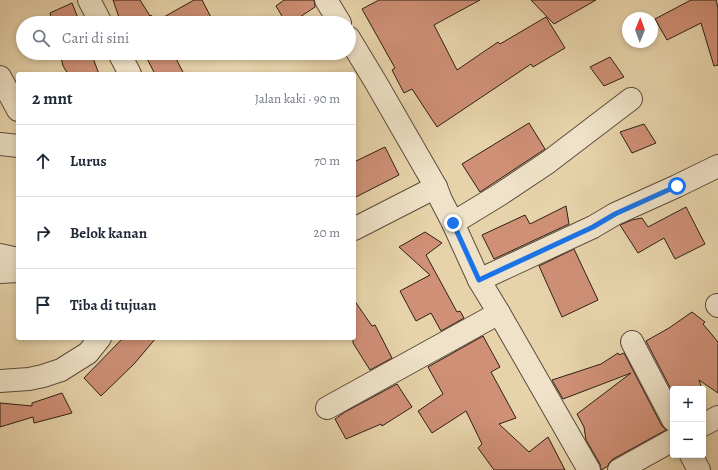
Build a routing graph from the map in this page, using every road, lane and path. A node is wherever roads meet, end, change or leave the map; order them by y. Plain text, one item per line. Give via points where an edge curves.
1 (89, 0) edge
2 (98, 16) edge
3 (356, 50) edge
4 (122, 60) edge
5 (129, 72) edge
6 (0, 77) edge
7 (631, 99) dead end
8 (16, 106) edge
9 (0, 144) edge
10 (16, 146) edge
11 (718, 166) edge
12 (436, 187) junction
13 (453, 223) junction
14 (356, 228) edge
15 (0, 255) edge
16 (16, 258) edge
17 (16, 271) edge
18 (0, 272) edge
19 (479, 280) junction
20 (499, 313) junction
21 (98, 340) edge
22 (632, 342) dead end
23 (0, 381) edge
24 (327, 408) dead end
25 (670, 414) edge
26 (718, 418) edge
27 (706, 424) edge
28 (670, 442) edge
29 (693, 458) edge
30 (589, 470) edge
31 (619, 470) edge
32 (699, 470) edge

1 - 2 street
3 - 12 street
4 - 5 street
6 - 8 street
7 - 13 street via 547,163
9 - 10 street
11 - 19 street
12 - 13 street
12 - 14 street
13 - 19 street
15 - 16 street
17 - 18 street
19 - 20 street
20 - 24 street
20 - 30 street
21 - 23 street via 88,353 60,370 29,379
22 - 25 street
26 - 27 street
28 - 31 street
29 - 32 street

